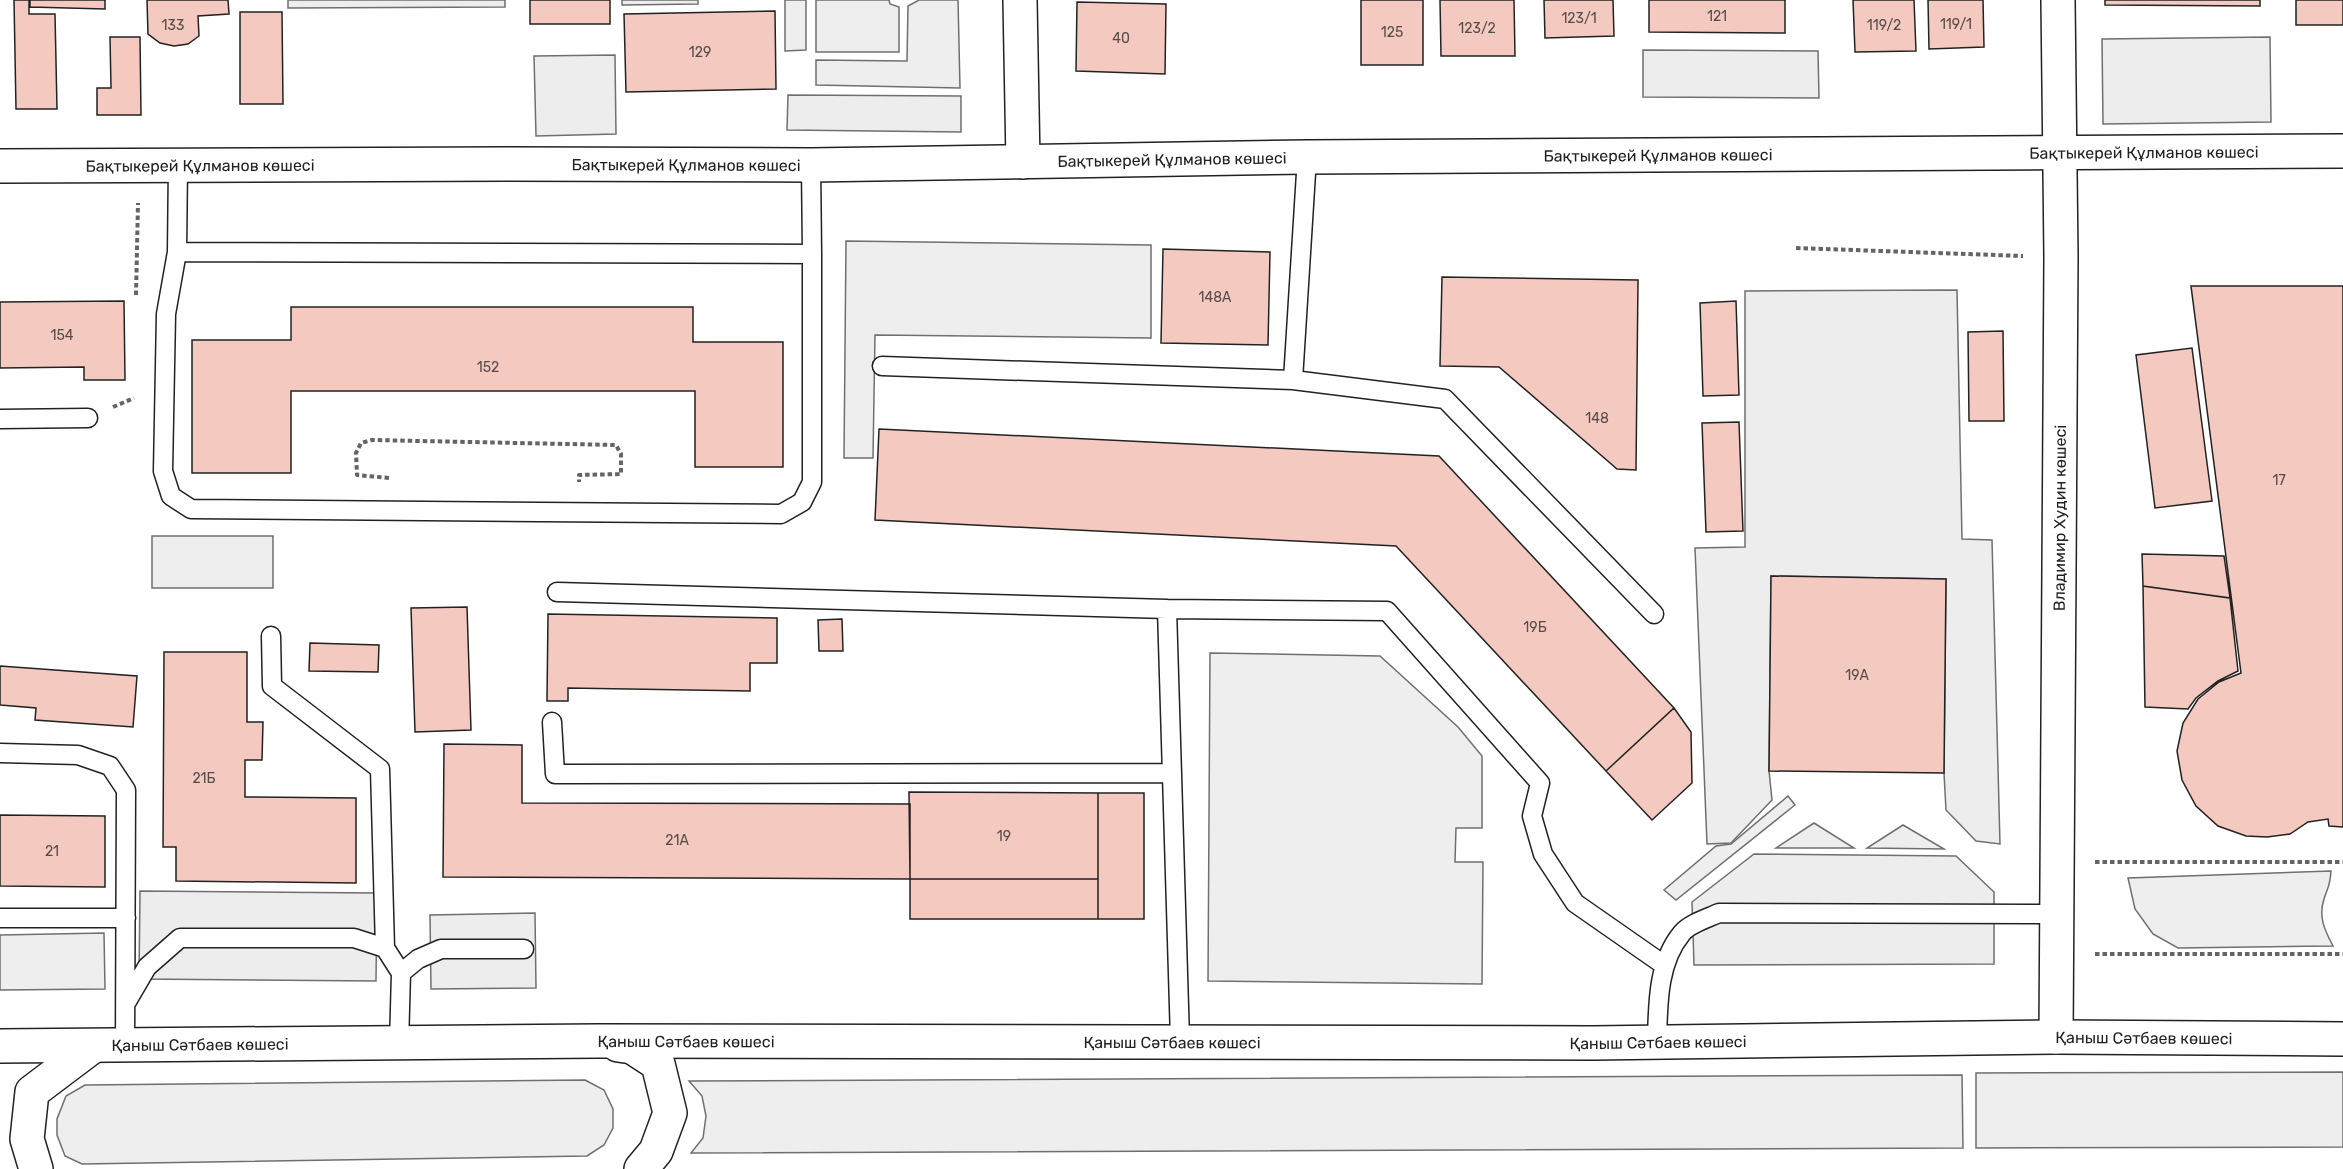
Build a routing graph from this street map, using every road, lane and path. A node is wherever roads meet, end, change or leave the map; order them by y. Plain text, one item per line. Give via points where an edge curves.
1 (1020, 0) edge
2 (2058, 0) edge
3 (2061, 151) junction
4 (2343, 151) edge
5 (1307, 157) junction
6 (1023, 162) junction
7 (139, 165) junction
8 (178, 165) junction
9 (811, 165) junction
10 (0, 166) edge
11 (1796, 248) dead end
12 (177, 252) junction
13 (812, 254) junction
14 (2061, 257) junction
15 (136, 305) dead end
16 (882, 366) dead end
17 (1293, 380) junction
18 (134, 386) dead end
19 (0, 418) edge
20 (88, 418) joint
21 (579, 475) dead end
22 (393, 478) dead end
23 (557, 592) dead end
24 (1167, 609) junction
25 (1654, 614) dead end
26 (271, 636) dead end
27 (552, 722) dead end
28 (0, 753) edge
29 (1172, 773) junction
30 (2343, 861) edge
31 (2058, 862) junction
32 (2058, 914) junction
33 (0, 918) edge
34 (126, 918) junction
35 (385, 948) junction
36 (524, 949) dead end
37 (2057, 954) junction
38 (2343, 954) edge
39 (1664, 965) junction
40 (401, 973) junction
41 (124, 1005) junction
42 (2056, 1037) junction
43 (2343, 1039) edge
44 (1180, 1040) junction
45 (598, 1041) junction
46 (1657, 1042) junction
47 (399, 1044) junction
48 (0, 1046) edge
49 (109, 1046) junction
50 (36, 1169) edge
51 (641, 1169) edge

1 - 6 street
2 - 3 street, Владимир Худин көшесі
3 - 4 street, Бақтыкерей Құлманов көшесі
3 - 5 street, Бақтыкерей Құлманов көшесі
3 - 14 street, Владимир Худин көшесі
5 - 6 street, Бақтыкерей Құлманов көшесі
5 - 17 lane
6 - 9 street, Бақтыкерей Құлманов көшесі
7 - 8 street, Бақтыкерей Құлманов көшесі
7 - 10 street, Бақтыкерей Құлманов көшесі
7 - 15 path
8 - 9 street, Бақтыкерей Құлманов көшесі
8 - 12 lane
9 - 13 lane
11 - 14 path
12 - 13 lane
12 - 13 lane via 166,314 163,471 171,496 191,509 769,514 781,514 802,502 812,482
14 - 31 street, Владимир Худин көшесі
16 - 17 lane
17 - 25 lane via 1445,399
18 - 20 path via 134,398
19 - 20 lane
21 - 22 path via 621,474 621,454 616,445 361,442 356,453 357,475
23 - 24 lane
24 - 29 lane
24 - 39 lane via 1387,611 1540,783 1532,816 1543,854 1575,903
26 - 35 lane via 272,686 380,769
27 - 29 lane via 555,774
28 - 34 lane via 78,755 110,766 126,790
29 - 44 lane
30 - 31 path
31 - 32 street, Владимир Худин көшесі
32 - 37 street, Владимир Худин көшесі
32 - 39 lane via 1719,913 1683,932
33 - 34 lane
34 - 41 lane
35 - 40 lane
35 - 41 lane via 354,938 180,938 147,967
36 - 40 lane via 441,949 418,959
37 - 38 path
37 - 42 street, Владимир Худин көшесі
39 - 46 lane
40 - 47 lane
41 - 49 lane
42 - 43 street, Қаныш Сәтбаев көшесі
42 - 46 street, Қаныш Сәтбаев көшесі
44 - 45 street, Қаныш Сәтбаев көшесі
44 - 46 street, Қаныш Сәтбаев көшесі
45 - 47 street, Қаныш Сәтбаев көшесі
45 - 51 street via 632,1047 658,1064 670,1113 656,1151
47 - 49 street, Қаныш Сәтбаев көшесі
48 - 49 street, Қаныш Сәтбаев көшесі
49 - 50 street via 32,1092 27,1139

